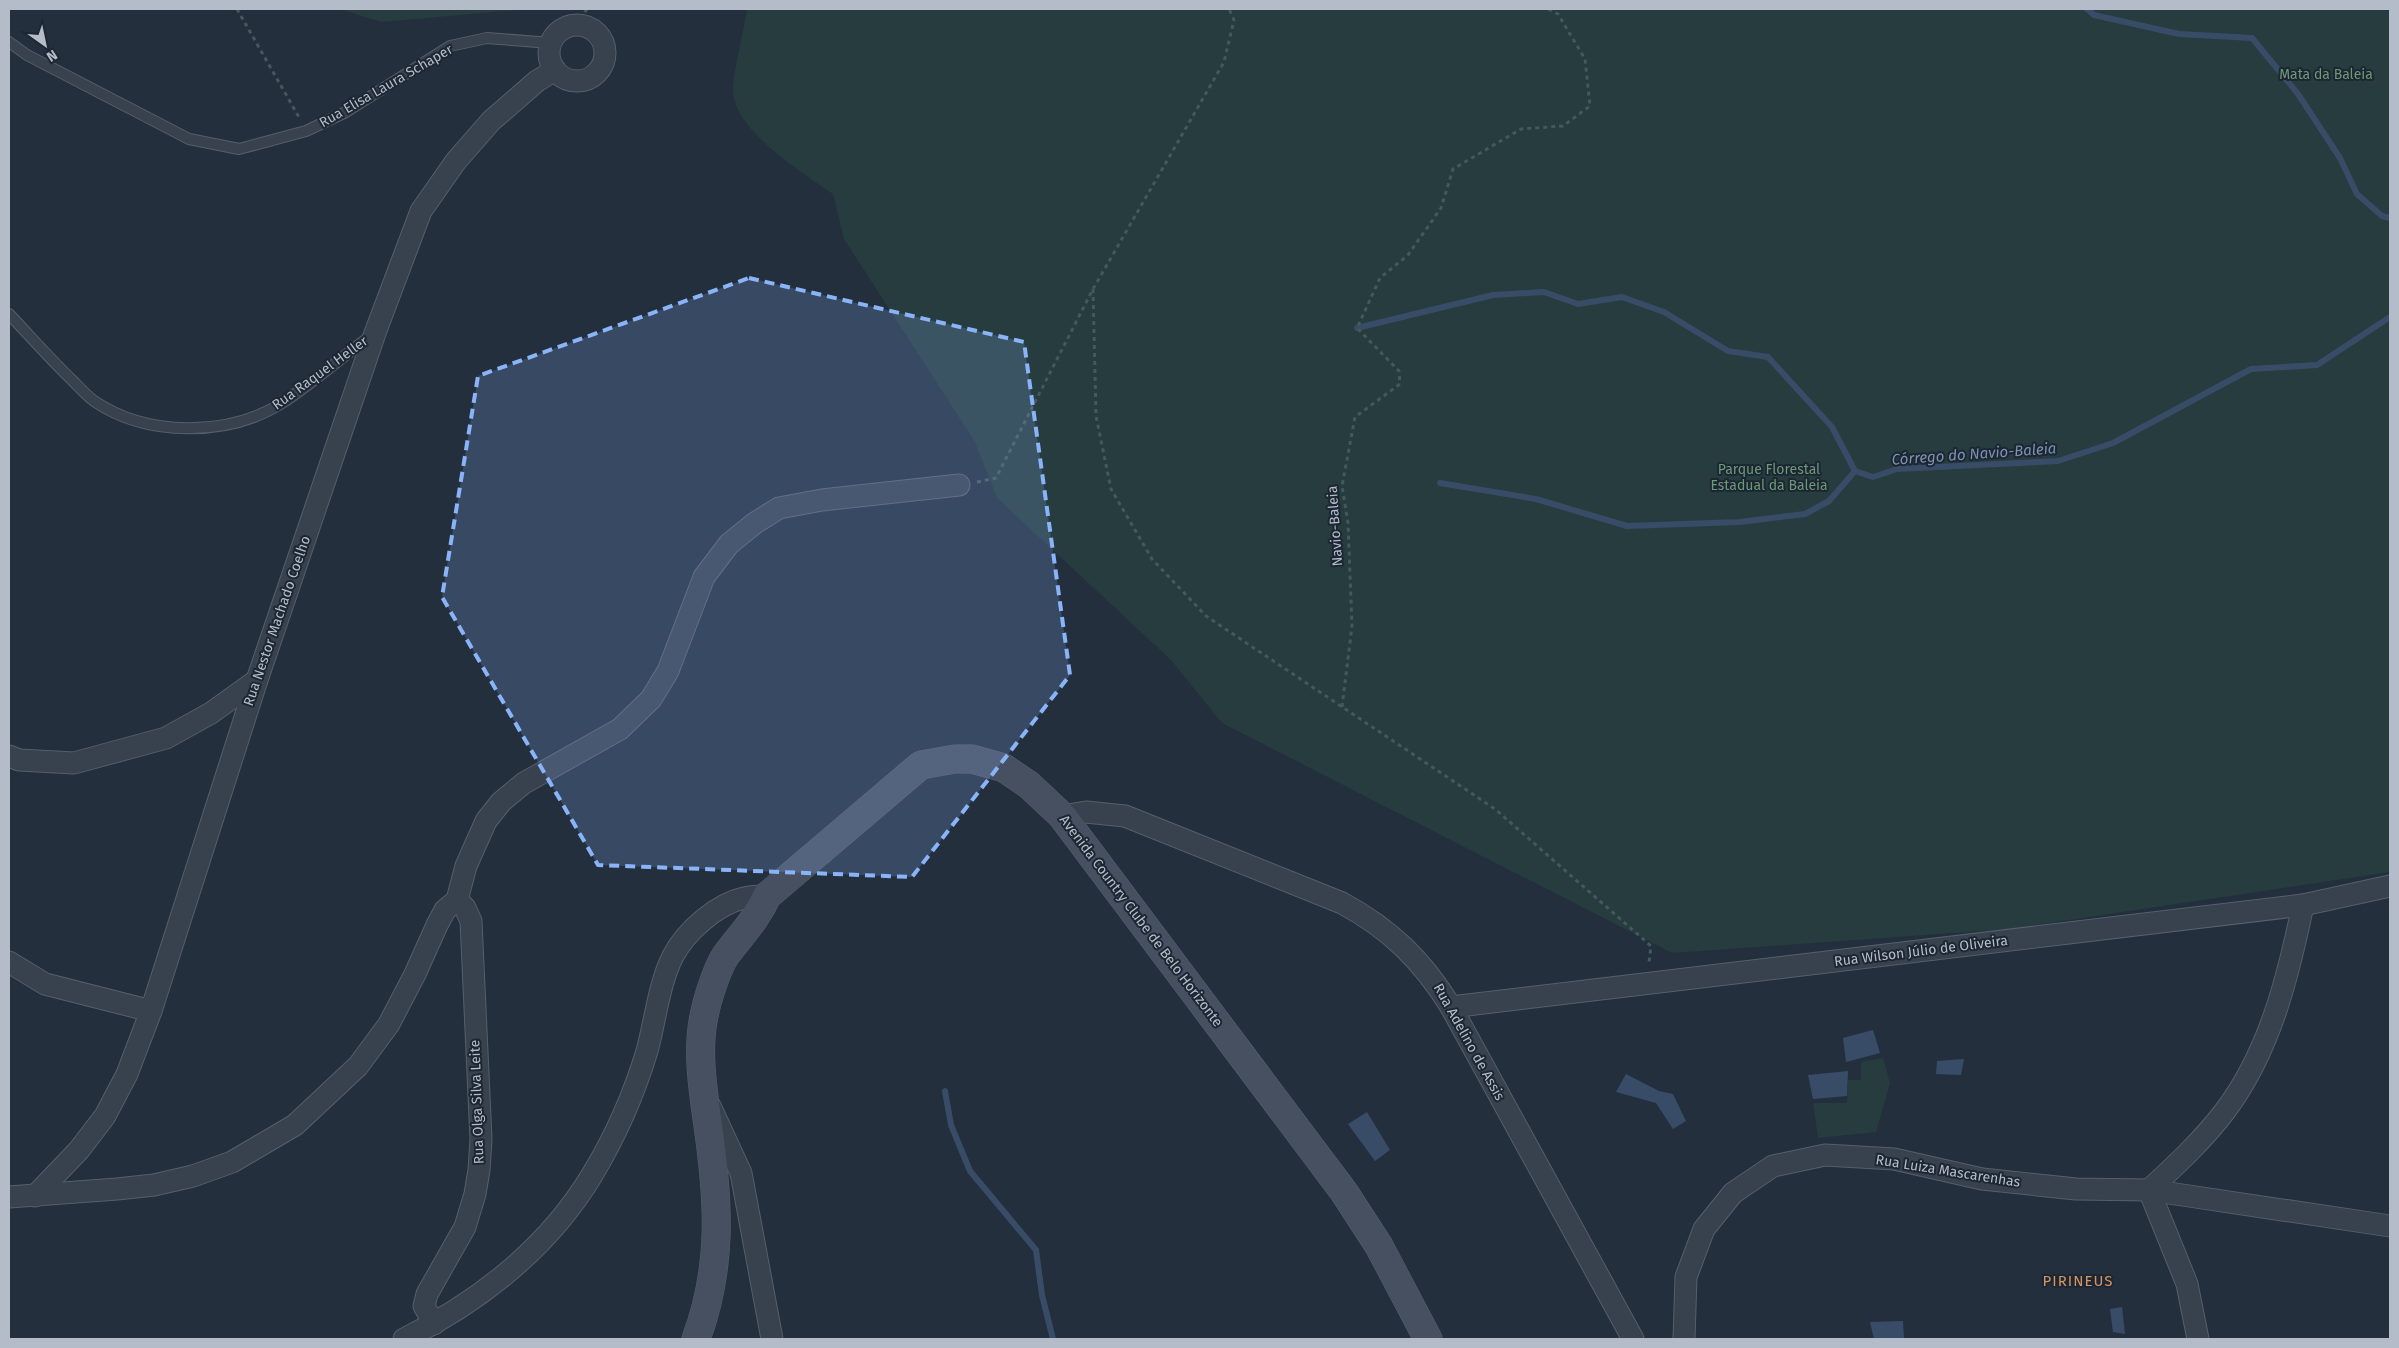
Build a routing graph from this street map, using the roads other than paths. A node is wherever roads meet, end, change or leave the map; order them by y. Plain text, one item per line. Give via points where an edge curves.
1 (581, 17) edge
2 (9, 42) edge
3 (551, 43) junction
4 (555, 70) junction
5 (9, 314) edge
6 (375, 333) junction
7 (959, 485) road end
8 (257, 680) junction
9 (9, 756) edge
10 (1062, 816) junction
11 (2390, 886) edge
12 (767, 896) junction
13 (457, 900) junction
14 (2303, 905) junction
15 (9, 962) edge
16 (1451, 1007) junction
17 (151, 1011) junction
18 (704, 1092) junction
19 (2149, 1190) junction
20 (9, 1196) edge
21 (35, 1196) junction
22 (2390, 1226) edge
23 (434, 1324) junction
24 (404, 1339) edge
25 (696, 1339) edge
26 (772, 1339) edge
27 (1428, 1339) edge
28 (1633, 1339) edge
29 (1684, 1339) edge
30 (2198, 1339) edge

1 - 3 street via 557,34
1 - 4 street via 602,39 605,49 602,64 593,76 584,80 563,77
2 - 3 lane, Rua Elisa Laura Schaper via 27,55 189,139 239,149 306,131 346,112 450,46 488,38
3 - 4 street via 550,57
4 - 6 street, Rua Nestor Machado Coelho via 531,85 491,121 456,161 421,211
5 - 6 lane, Rua Raquel Heller via 92,400 121,417 157,426 189,428 228,424 265,412 282,403
6 - 8 street, Rua Nestor Machado Coelho
7 - 13 street via 779,508 735,539 704,577 668,671 651,699 620,729 524,783 501,802 486,821 470,857
8 - 9 street via 211,713 166,738 74,763 19,760
8 - 17 street, Rua Nestor Machado Coelho
10 - 12 street, Avenida Country Clube de Belo Horizonte via 1029,785 1004,768 972,759 921,765
10 - 16 street, Rua Adelino de Assis via 1086,812 1125,816 1342,902 1371,919 1406,948 1432,976
10 - 27 street, Avenida Country Clube de Belo Horizonte via 1344,1192 1379,1246
11 - 14 street, Rua Wilson Júlio de Oliveira
12 - 18 street, Avenida Country Clube de Belo Horizonte via 752,925 725,957 704,1016
12 - 23 street via 745,897 715,911 685,939 673,956 647,1052 629,1098 611,1141 591,1176 539,1243 475,1298
13 - 21 street via 445,910 389,1024 358,1066 295,1125 232,1162 193,1176 154,1185
13 - 23 street, Rua Olga Silva Leite via 471,921 479,1170 465,1227 427,1294 424,1306
14 - 16 street, Rua Wilson Júlio de Oliveira
14 - 19 street via 2281,997 2253,1066 2226,1110 2194,1148
15 - 17 street via 45,984
16 - 28 street, Rua Adelino de Assis
17 - 21 street, Rua Nestor Machado Coelho via 127,1074 105,1116 79,1150
18 - 25 street, Avenida Country Clube de Belo Horizonte via 718,1218 715,1268 707,1310
18 - 26 street via 742,1173
19 - 22 street, Rua Luiza Mascarenhas
19 - 29 street, Rua Luiza Mascarenhas via 2076,1189 1982,1179 1894,1160 1826,1155 1773,1166 1733,1193 1704,1229 1686,1277
19 - 30 street via 2187,1284
20 - 21 street
23 - 24 street

